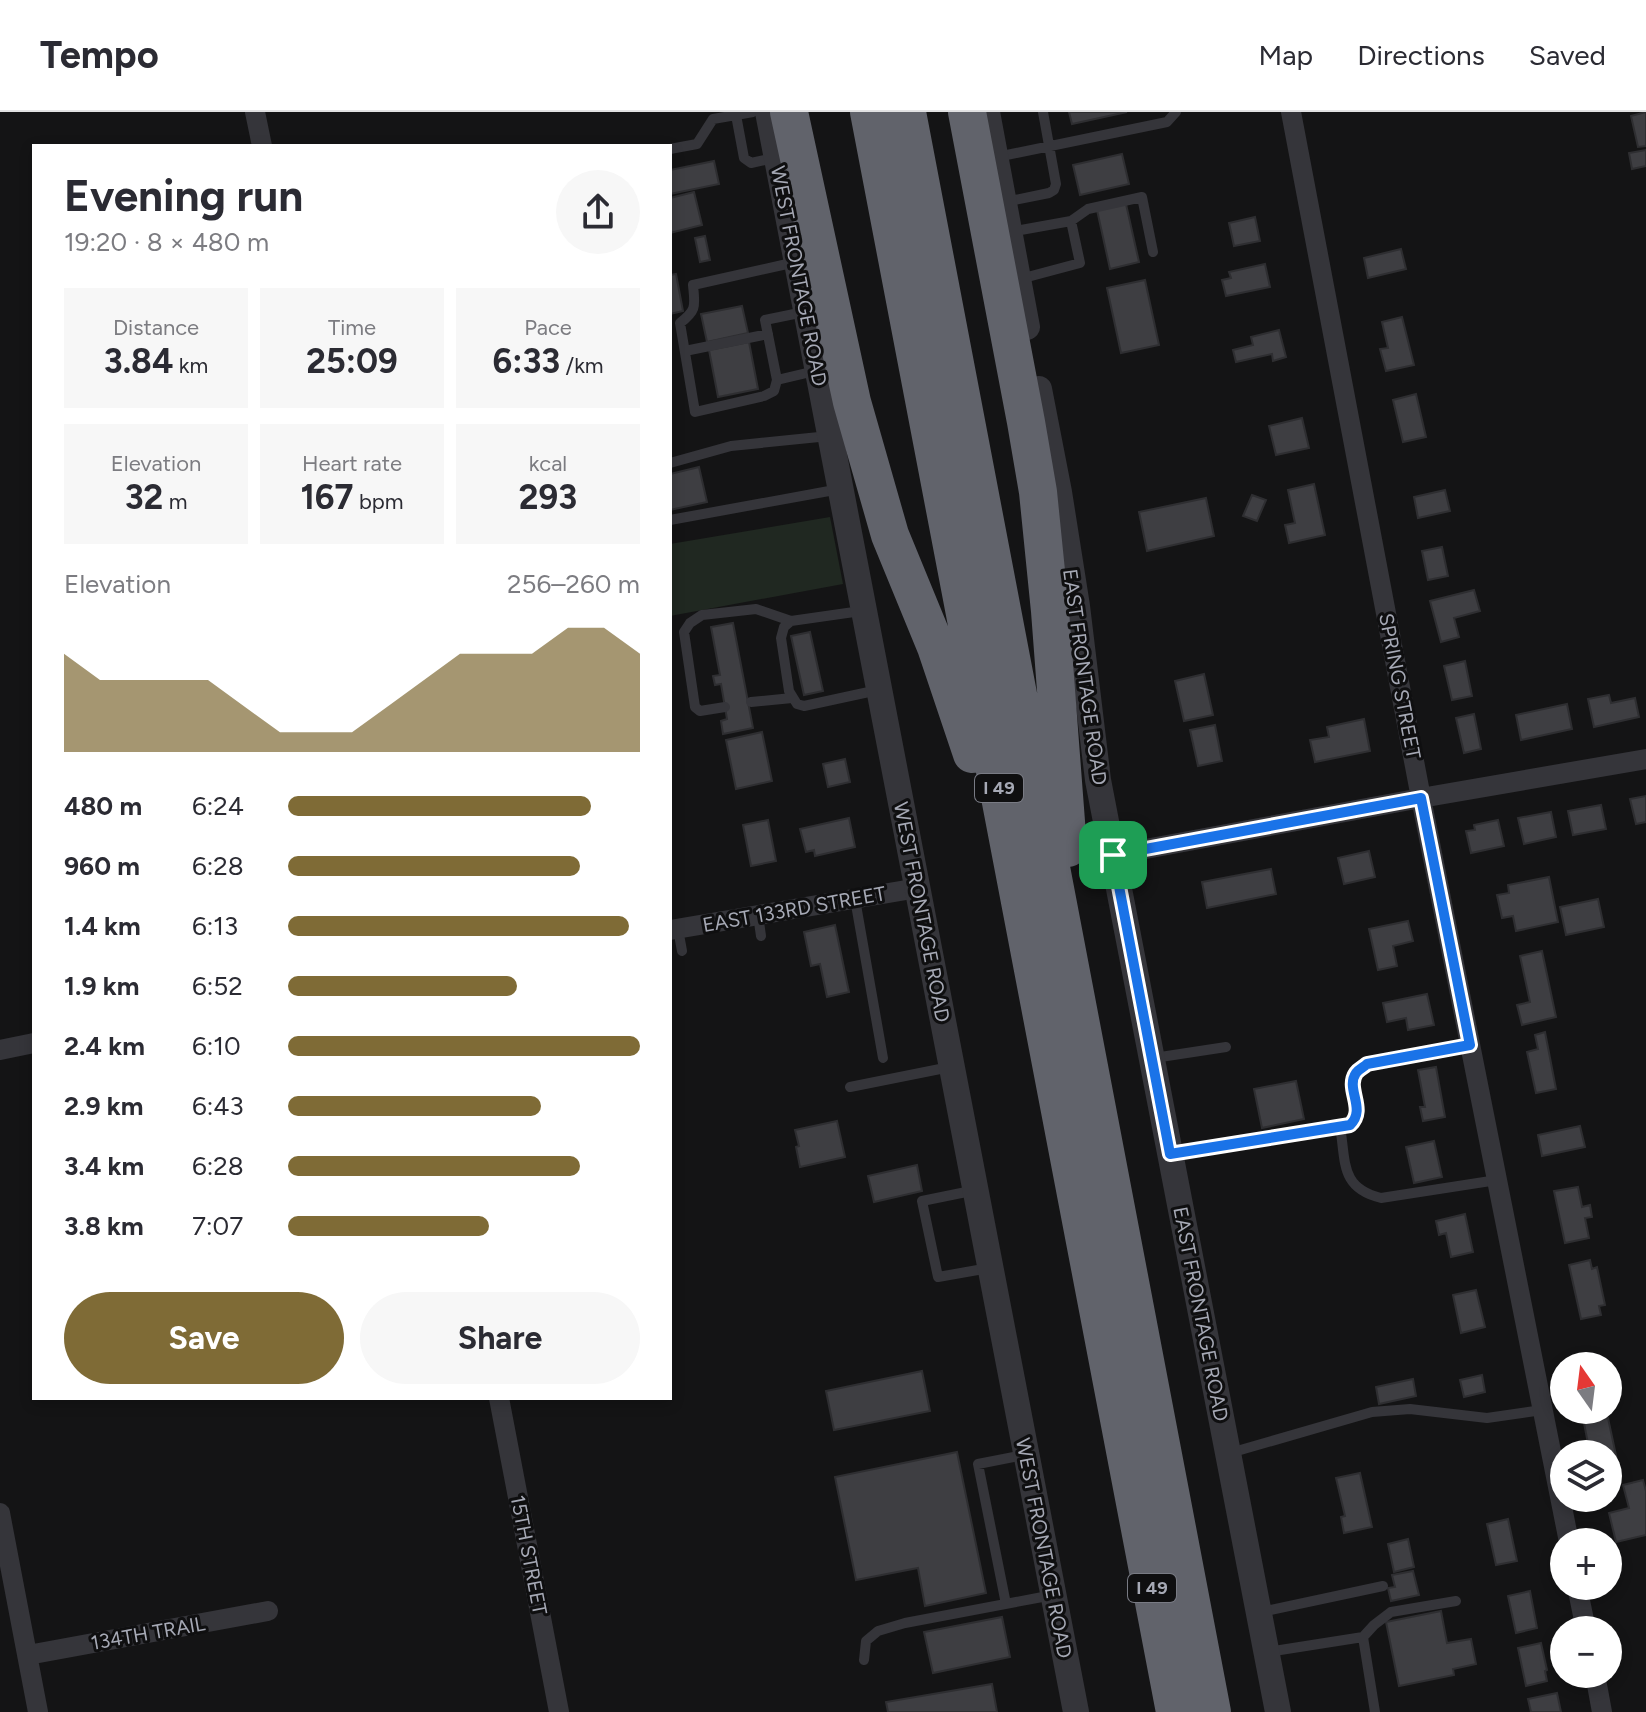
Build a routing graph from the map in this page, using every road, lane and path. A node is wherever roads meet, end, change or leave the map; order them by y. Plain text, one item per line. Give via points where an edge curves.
1 (255, 112) edge
2 (753, 112) edge
3 (768, 112) edge
4 (789, 112) edge
5 (869, 112) edge
6 (907, 112) edge
7 (967, 112) edge
8 (987, 112) edge
9 (1043, 112) edge
10 (1176, 112) edge
11 (1291, 112) edge
12 (736, 115) junction
13 (262, 144) edge
14 (1049, 146) junction
15 (672, 149) edge
16 (995, 157) junction
17 (776, 158) junction
18 (1005, 202) junction
19 (1071, 221) junction
20 (1010, 232) junction
21 (1153, 252) dead end
22 (796, 262) junction
23 (1018, 279) junction
24 (806, 311) junction
25 (768, 334) junction
26 (685, 351) junction
27 (817, 371) junction
28 (777, 380) junction
29 (829, 436) junction
30 (672, 462) edge
31 (840, 489) junction
32 (672, 520) edge
33 (863, 611) junction
34 (791, 621) junction
35 (878, 690) junction
36 (792, 698) junction
37 (751, 702) dead end
38 (725, 707) dead end
39 (1646, 759) edge
40 (1421, 798) junction
41 (1113, 855) junction
42 (918, 888) junction
43 (855, 899) junction
44 (1021, 903) junction
45 (758, 915) junction
46 (674, 930) edge
47 (761, 936) dead end
48 (1066, 950) junction
49 (682, 951) dead end
50 (32, 1043) edge
51 (1470, 1045) junction
52 (1226, 1047) dead end
53 (0, 1050) edge
54 (883, 1058) dead end
55 (1152, 1058) junction
56 (952, 1067) junction
57 (850, 1087) dead end
58 (1340, 1126) junction
59 (1170, 1154) junction
60 (1497, 1180) junction
61 (976, 1190) junction
62 (991, 1267) junction
63 (499, 1400) edge
64 (1542, 1410) junction
65 (1228, 1454) junction
66 (1027, 1455) junction
67 (0, 1513) edge
68 (1566, 1528) edge
69 (4, 1551) edge
70 (1383, 1586) dead end
71 (1053, 1595) junction
72 (1456, 1601) dead end
73 (1006, 1604) junction
74 (268, 1611) dead end
75 (1259, 1612) junction
76 (1363, 1637) junction
77 (1266, 1652) junction
78 (28, 1655) junction
79 (864, 1660) dead end
80 (1598, 1688) edge
81 (38, 1712) edge
82 (559, 1712) edge
83 (1076, 1712) edge
84 (1175, 1712) edge
85 (1212, 1712) edge
86 (1278, 1712) edge
87 (1375, 1712) edge
88 (1602, 1712) edge

1 - 13 street
2 - 12 lane
3 - 17 street, WEST FRONTAGE ROAD
4 - 44 highway via 852,402 890,535 936,647
5 - 44 highway, I 49
6 - 48 highway, I 49
7 - 48 highway via 1042,524 1072,889
8 - 16 street, EAST FRONTAGE ROAD
9 - 14 lane
10 - 14 lane via 1167,122
11 - 40 street, SPRING STREET
12 - 15 lane via 713,119 697,144
12 - 17 lane via 744,158 751,163
14 - 16 lane
14 - 18 lane via 1054,190
16 - 18 street, EAST FRONTAGE ROAD
17 - 22 street, WEST FRONTAGE ROAD
18 - 20 street, EAST FRONTAGE ROAD
19 - 20 lane
19 - 21 lane via 1088,209 1142,197
19 - 23 lane via 1080,263
20 - 23 street, EAST FRONTAGE ROAD
22 - 24 street, WEST FRONTAGE ROAD
22 - 26 lane via 693,285 695,306 680,323
23 - 41 street, EAST FRONTAGE ROAD via 1059,492
24 - 25 lane via 765,320
24 - 27 street, WEST FRONTAGE ROAD
25 - 26 lane
25 - 28 lane
26 - 28 lane via 695,412 764,396 774,391
27 - 28 lane
27 - 29 street, WEST FRONTAGE ROAD
29 - 30 lane via 731,446
29 - 31 street, WEST FRONTAGE ROAD
31 - 32 lane
31 - 33 street, WEST FRONTAGE ROAD
33 - 34 lane
33 - 35 street, WEST FRONTAGE ROAD
34 - 36 lane via 781,638
34 - 38 lane via 756,609 702,615 690,623 684,632 695,707
35 - 36 lane via 804,706
35 - 42 street, WEST FRONTAGE ROAD
36 - 37 lane
39 - 40 street
40 - 41 street
40 - 51 street, SPRING STREET
41 - 55 street, EAST FRONTAGE ROAD
42 - 43 street, EAST 133RD STREET
42 - 56 street, WEST FRONTAGE ROAD
43 - 45 street, EAST 133RD STREET
43 - 54 lane
44 - 84 highway, I 49
45 - 46 street, EAST 133RD STREET
45 - 47 lane
46 - 49 lane
48 - 85 highway, I 49
50 - 53 street
51 - 58 lane via 1367,1064 1353,1083 1356,1119
51 - 60 street, SPRING STREET
52 - 55 lane
55 - 59 street, EAST FRONTAGE ROAD
56 - 57 lane
56 - 61 street, WEST FRONTAGE ROAD
58 - 59 lane
58 - 60 lane via 1349,1177 1367,1195 1381,1198
59 - 65 street, EAST FRONTAGE ROAD
60 - 64 street, SPRING STREET
61 - 62 street, WEST FRONTAGE ROAD
61 - 62 lane via 922,1201 938,1277
62 - 66 street, WEST FRONTAGE ROAD
63 - 82 street, 15TH STREET
64 - 65 lane via 1487,1418 1410,1409 1372,1412
64 - 68 street, SPRING STREET
65 - 75 street, EAST FRONTAGE ROAD
66 - 71 street, WEST FRONTAGE ROAD
66 - 73 lane via 978,1464
67 - 69 street
69 - 78 street
70 - 75 lane
71 - 73 lane
71 - 83 street, WEST FRONTAGE ROAD
72 - 76 lane via 1391,1612
73 - 79 lane via 878,1631 866,1641
74 - 78 street, 134TH TRAIL
75 - 77 street, EAST FRONTAGE ROAD
76 - 77 lane
76 - 87 lane
77 - 86 street, EAST FRONTAGE ROAD
78 - 81 street
80 - 88 street

